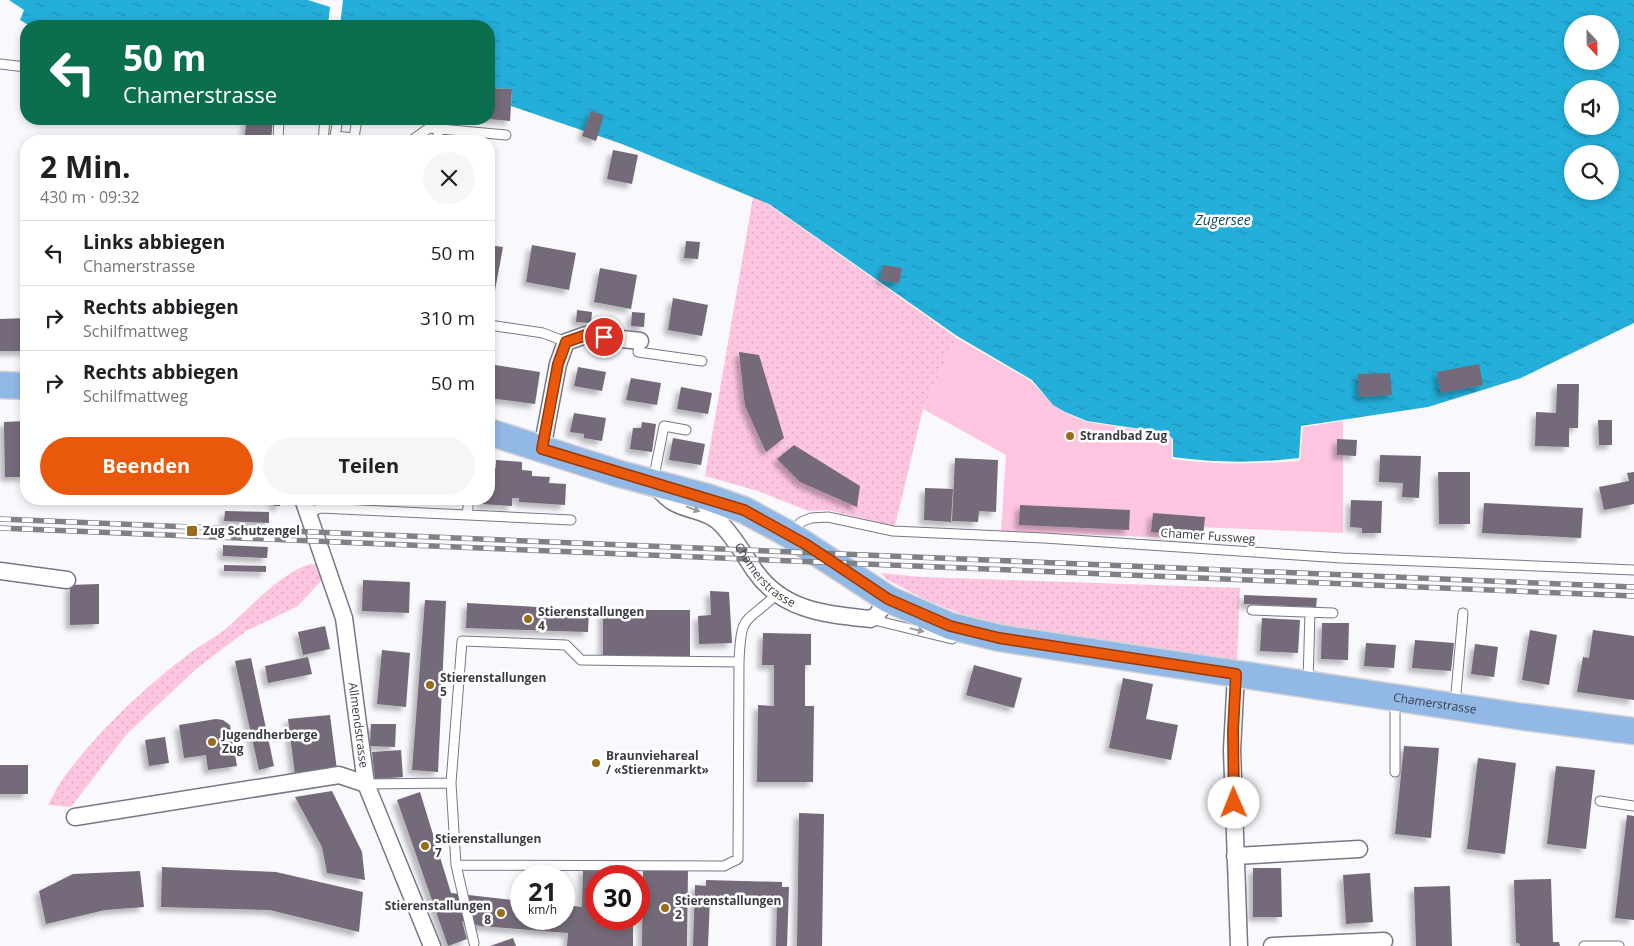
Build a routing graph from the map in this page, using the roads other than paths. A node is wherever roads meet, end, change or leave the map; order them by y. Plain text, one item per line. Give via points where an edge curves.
1 (0, 64) edge
2 (20, 66) edge
3 (439, 125) edge
4 (439, 129) junction
5 (420, 135) edge
6 (438, 135) edge
7 (506, 135) dead end
8 (495, 326) edge
9 (640, 341) joint
10 (566, 342) junction
11 (702, 362) dead end
12 (0, 385) edge
13 (20, 386) edge
14 (686, 430) dead end
15 (495, 434) edge
16 (542, 449) junction
17 (652, 484) junction
18 (468, 505) edge
19 (306, 506) edge
20 (467, 515) junction
21 (571, 520) dead end
22 (790, 535) junction
23 (1634, 570) edge
24 (0, 572) edge
25 (67, 580) dead end
26 (776, 595) junction
27 (888, 599) junction
28 (1252, 610) dead end
29 (1310, 612) junction
30 (1333, 613) dead end
31 (1463, 613) dead end
32 (870, 619) junction
33 (962, 642) dead end
34 (739, 662) junction
35 (1235, 682) junction
36 (1308, 684) junction
37 (1396, 706) junction
38 (1462, 712) junction
39 (1634, 731) edge
40 (1395, 772) dead end
41 (451, 783) junction
42 (366, 784) junction
43 (1600, 802) dead end
44 (1634, 806) edge
45 (75, 817) dead end
46 (1359, 849) dead end
47 (1235, 856) junction
48 (456, 865) junction
49 (1384, 941) dead end
50 (474, 943) dead end
51 (432, 946) edge
52 (1239, 946) edge
53 (1272, 946) edge
54 (1584, 946) edge
55 (1620, 946) edge

1 - 2 lane
3 - 4 lane
4 - 5 lane via 429,128
4 - 6 lane
4 - 7 lane
8 - 10 lane via 543,333
9 - 10 street via 586,335
9 - 11 lane via 638,352
10 - 16 street via 558,364
12 - 13 main road
14 - 17 lane via 664,426
15 - 16 main road, Chamerstrasse
16 - 17 main road, Chamerstrasse
17 - 22 main road, Chamerstrasse via 744,510
17 -> 26 street, Chamerstrasse via 674,502 712,516 721,523 760,579
18 - 20 lane
19 - 20 lane
19 - 42 street, Allmendstrasse via 344,618
20 - 21 lane
22 - 23 lane, Chamer Fussweg via 801,522 828,517 893,531 1342,558
22 - 27 main road, Chamerstrasse
24 - 25 street
26 - 32 street, Chamerstrasse via 818,613
26 - 34 lane via 742,626
27 - 32 street
27 - 35 main road, Chamerstrasse via 942,623 999,638
28 - 29 lane
29 - 30 lane
29 - 36 lane
31 - 38 lane
32 -> 33 lane
34 - 41 lane via 581,660 566,644 462,641
34 - 48 lane via 738,859 724,866
35 - 36 main road, Chamerstrasse
35 - 47 street via 1232,750
36 - 37 main road, Chamerstrasse
37 - 38 main road, Chamerstrasse
37 - 40 lane
38 - 39 main road, Chamerstrasse
41 - 42 lane
41 - 48 lane
42 - 45 street via 339,775
42 - 51 street, Allmendstrasse
43 - 44 lane
46 - 47 street
47 - 52 street
48 - 50 lane
49 - 53 street
54 - 55 lane

